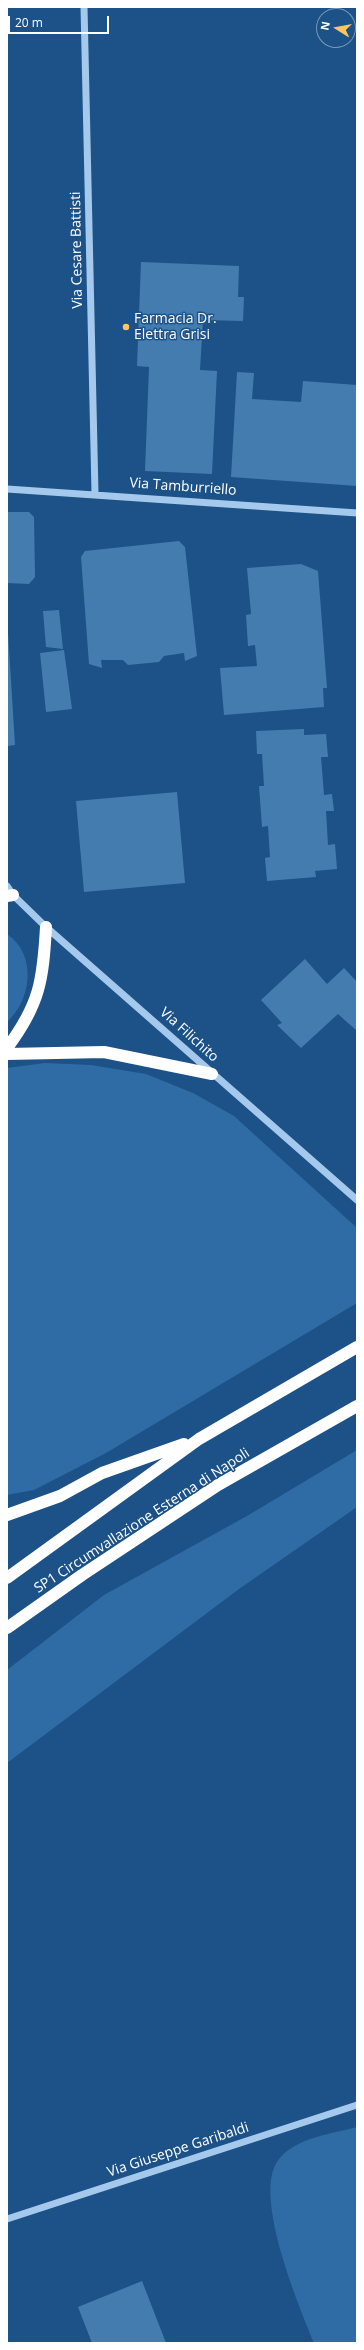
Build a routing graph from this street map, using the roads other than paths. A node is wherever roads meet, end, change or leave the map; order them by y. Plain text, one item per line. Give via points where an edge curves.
1 (84, 7) edge
2 (7, 489) edge
3 (95, 493) junction
4 (357, 513) edge
5 (9, 892) edge
6 (46, 927) junction
7 (7, 1048) edge
8 (7, 1054) edge
9 (212, 1074) junction
10 (357, 1200) edge
11 (357, 1347) edge
12 (357, 1406) edge
13 (198, 1439) junction
14 (7, 1515) edge
15 (7, 1578) edge
16 (7, 1628) edge
17 (357, 2105) edge
18 (7, 2219) edge

1 - 3 street, Via Cesare Battisti
2 - 3 street, Via Tamburriello
3 - 4 street, Via Tamburriello
5 - 6 street, Via Filichito
6 - 7 highway via 44,963 38,994 24,1025
6 - 9 street, Via Filichito
8 - 9 highway via 104,1052
9 - 10 street, Via Filichito
11 - 13 highway, SP1 Circumvallazione Esterna di Napoli
12 - 16 highway, SP1 Circumvallazione Esterna di Napoli via 218,1486 82,1575
13 - 14 highway via 102,1473 60,1496
13 - 15 highway, SP1 Circumvallazione Esterna di Napoli
17 - 18 street, Via Giuseppe Garibaldi

